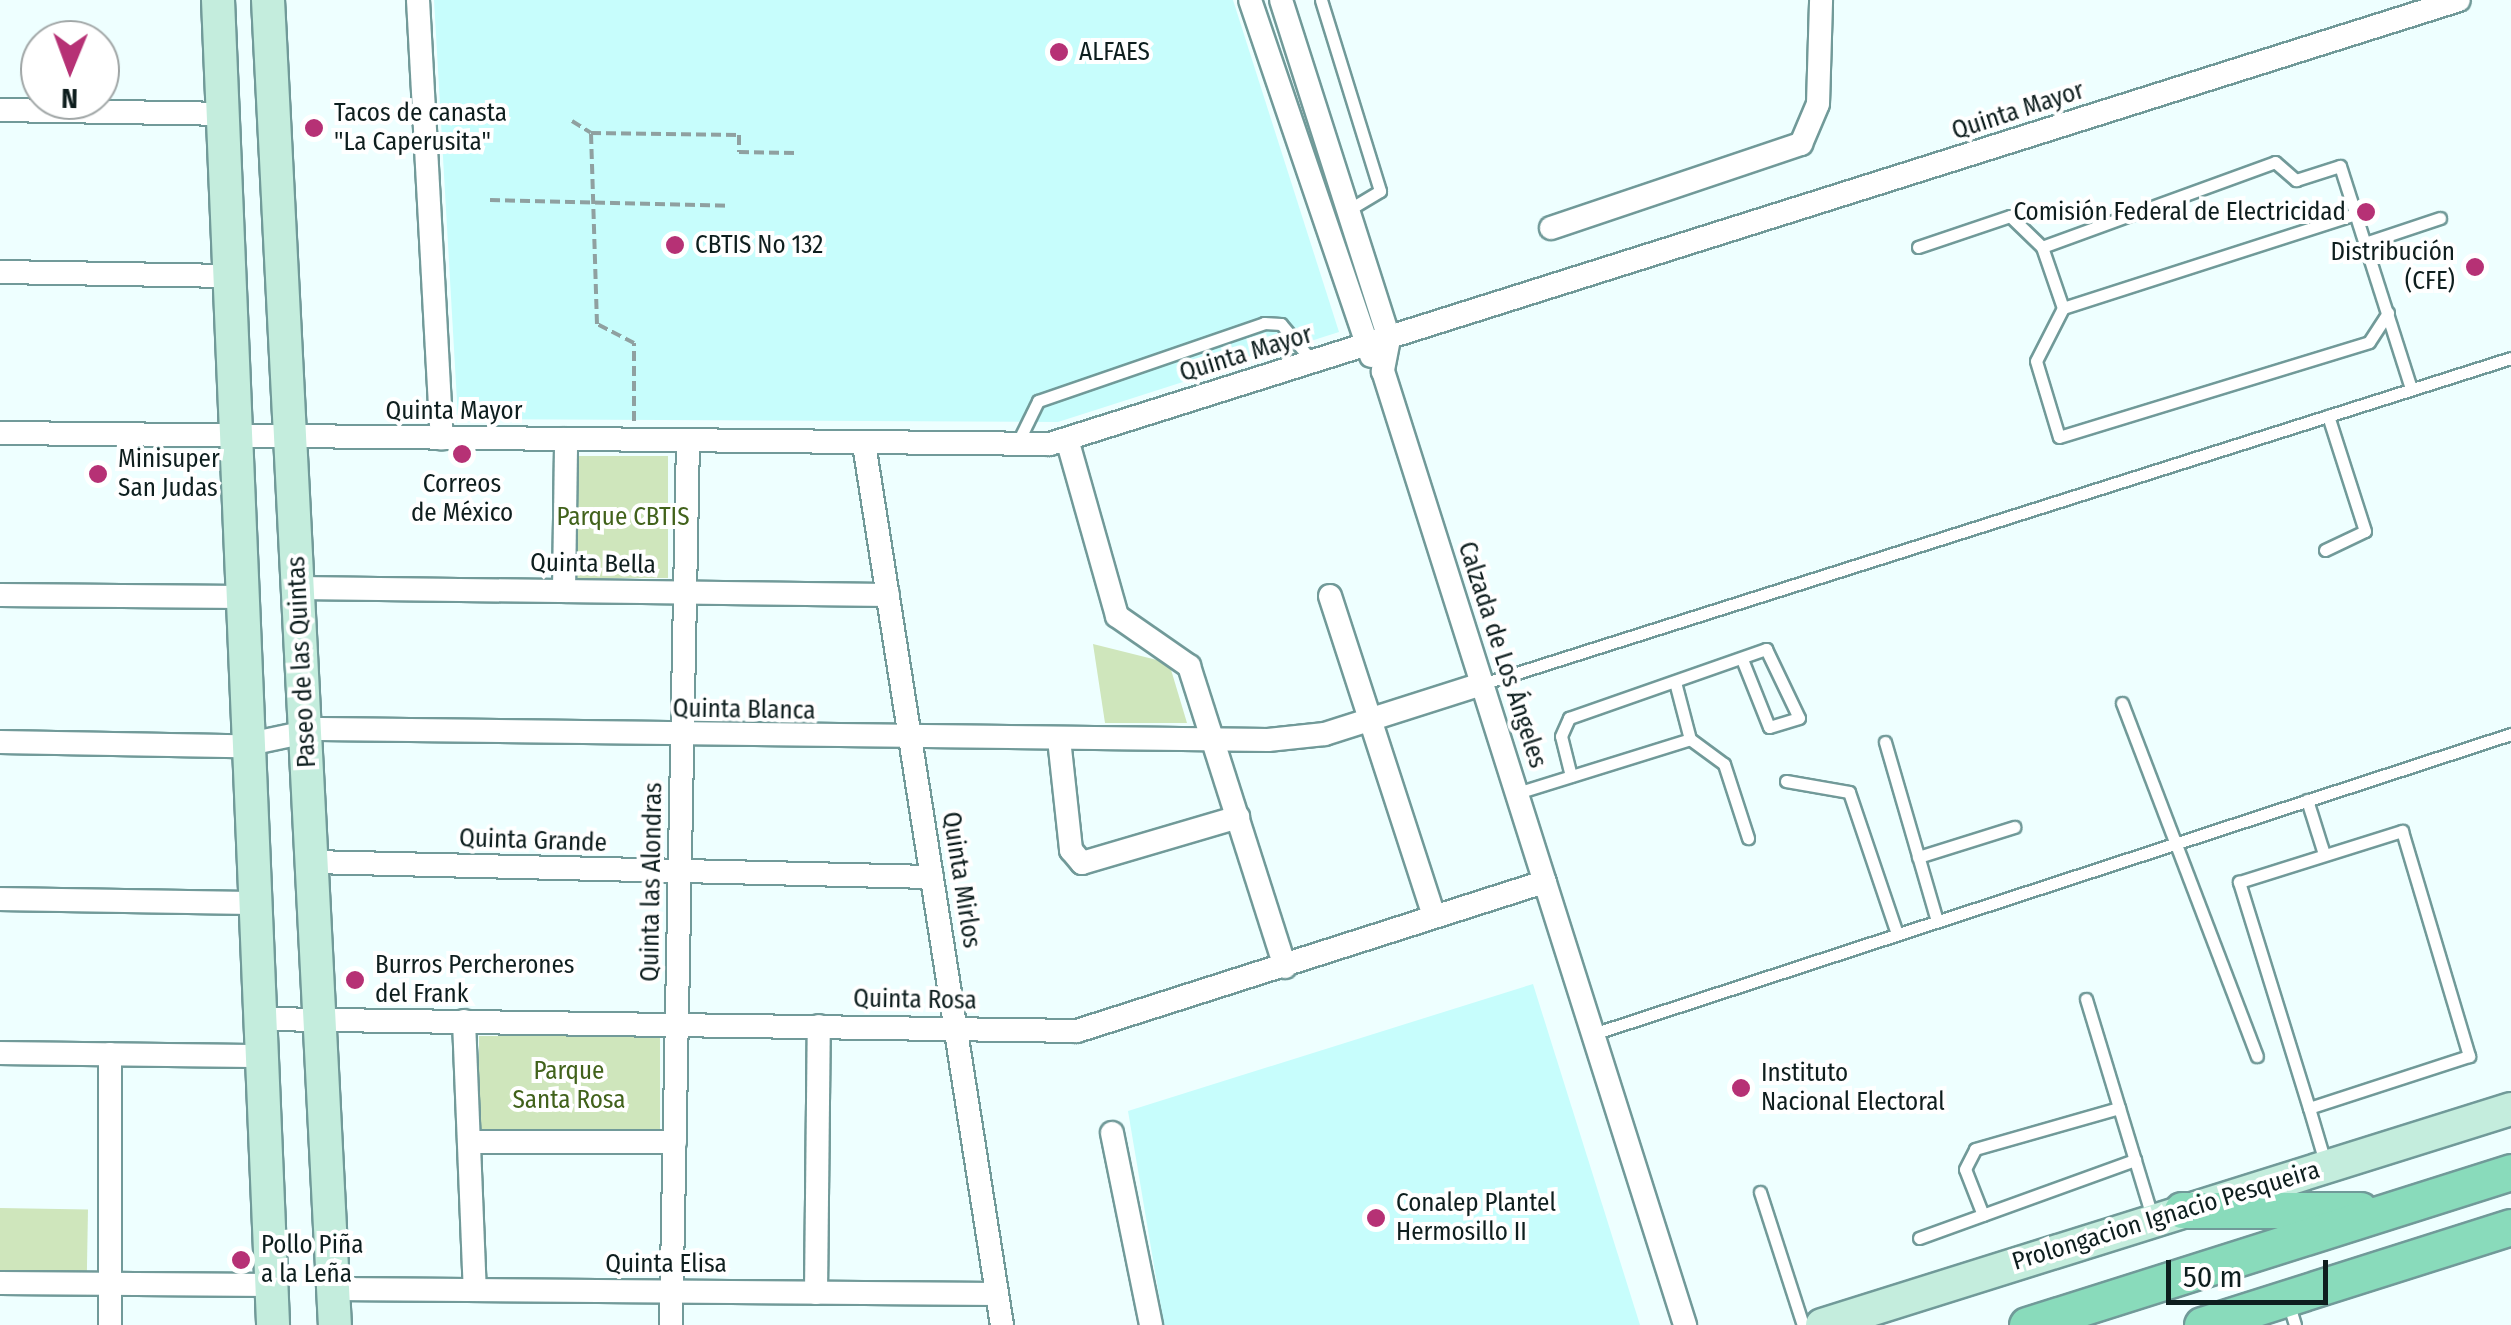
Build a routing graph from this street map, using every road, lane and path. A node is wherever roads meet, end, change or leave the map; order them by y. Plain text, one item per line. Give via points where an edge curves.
1 (218, 0) edge
2 (268, 0) edge
3 (418, 0) edge
4 (1250, 0) edge
5 (1281, 0) edge
6 (1321, 0) edge
7 (1821, 0) edge
8 (2459, 0) edge
9 (0, 110) edge
10 (223, 114) junction
11 (572, 121) dead end
12 (591, 133) junction
13 (796, 152) dead end
14 (490, 200) dead end
15 (593, 204) junction
16 (730, 206) dead end
17 (1348, 210) junction
18 (2356, 214) junction
19 (2440, 218) dead end
20 (1551, 228) dead end
21 (2365, 244) junction
22 (1918, 247) dead end
23 (2042, 248) junction
24 (0, 272) edge
25 (230, 276) junction
26 (2063, 308) junction
27 (2388, 314) junction
28 (1389, 340) junction
29 (1363, 347) junction
30 (2511, 358) edge
31 (1313, 362) junction
32 (1383, 370) junction
33 (2412, 389) junction
34 (2328, 416) junction
35 (0, 433) edge
36 (236, 436) junction
37 (290, 437) junction
38 (442, 438) junction
39 (1068, 438) junction
40 (566, 439) junction
41 (634, 440) junction
42 (688, 441) junction
43 (864, 444) junction
44 (1016, 446) junction
45 (2326, 550) dead end
46 (298, 588) junction
47 (564, 591) junction
48 (685, 592) junction
49 (0, 595) edge
50 (888, 595) junction
51 (1330, 596) dead end
52 (243, 598) junction
53 (1742, 659) junction
54 (1676, 682) junction
55 (1482, 684) junction
56 (2122, 703) dead end
57 (1370, 719) junction
58 (305, 732) junction
59 (2511, 734) edge
60 (683, 736) junction
61 (912, 739) junction
62 (1059, 739) junction
63 (1690, 739) junction
64 (1216, 740) junction
65 (0, 742) edge
66 (1885, 742) dead end
67 (249, 745) junction
68 (1572, 776) junction
69 (1786, 781) dead end
70 (1516, 793) junction
71 (2306, 800) junction
72 (1238, 817) junction
73 (2014, 827) dead end
74 (1748, 838) dead end
75 (2175, 843) junction
76 (2324, 854) junction
77 (1918, 857) junction
78 (312, 862) junction
79 (680, 872) junction
80 (932, 877) junction
81 (1545, 882) junction
82 (0, 899) edge
83 (256, 903) junction
84 (1434, 916) junction
85 (1937, 921) junction
86 (1897, 934) junction
87 (1285, 966) junction
88 (2086, 999) dead end
89 (260, 1018) junction
90 (320, 1019) junction
91 (464, 1022) junction
92 (678, 1024) junction
93 (819, 1026) junction
94 (956, 1028) junction
95 (1593, 1034) junction
96 (0, 1053) edge
97 (110, 1054) junction
98 (262, 1056) junction
99 (2257, 1056) dead end
100 (2119, 1108) junction
101 (2309, 1108) junction
102 (2511, 1109) edge
103 (1112, 1133) dead end
104 (469, 1142) junction
105 (675, 1142) junction
106 (2135, 1160) junction
107 (2327, 1166) junction
108 (2511, 1172) edge
109 (1760, 1192) dead end
110 (2396, 1210) junction
111 (1982, 1215) junction
112 (2168, 1215) junction
113 (2511, 1226) edge
114 (1919, 1238) dead end
115 (0, 1284) edge
116 (110, 1284) junction
117 (272, 1285) junction
118 (333, 1289) junction
119 (475, 1290) junction
120 (672, 1292) junction
121 (816, 1293) junction
122 (997, 1294) junction
123 (2291, 1312) edge
124 (110, 1325) edge
125 (273, 1325) edge
126 (335, 1325) edge
127 (671, 1325) edge
128 (1002, 1325) edge
129 (1151, 1325) edge
130 (1685, 1325) edge
131 (1803, 1325) edge
132 (1822, 1325) edge
133 (2027, 1325) edge
134 (2202, 1325) edge

1 - 10 main road
2 - 37 main road, Paseo de las Quintas
3 - 38 street
4 - 29 street
5 - 17 street, Calzada de Los Ángeles
6 - 17 lane via 1380,191
7 - 20 street via 1818,104 1800,144
8 - 28 street, Quinta Mayor
9 - 10 street
10 - 25 main road
11 - 12 path
12 - 13 path via 739,136 739,152
12 - 15 path
14 - 15 path
15 - 16 path
15 - 41 path via 597,324 634,343
17 - 28 street, Calzada de Los Ángeles
18 - 21 lane
18 - 23 lane via 2340,166 2296,180 2274,162
18 - 26 lane
19 - 21 lane
21 - 27 lane
22 - 23 lane via 2010,216
23 - 26 lane
24 - 25 street
25 - 36 main road
26 - 27 lane via 2036,361 2059,437 2370,342
27 - 33 lane
28 - 29 street, Quinta Mayor
28 - 32 street, Calzada de Los Ángeles
29 - 31 street, Quinta Mayor
29 - 32 street
30 - 33 lane
31 - 39 street, Quinta Mayor
31 - 44 lane via 1282,324 1264,323 1038,402
32 - 55 street, Calzada de Los Ángeles
33 - 34 lane
34 - 45 lane via 2365,531
34 - 55 lane
35 - 36 street, Quinta Mayor
36 - 37 street, Quinta Mayor
36 - 52 main road
37 - 38 street, Quinta Mayor
37 - 46 main road, Paseo de las Quintas
38 - 40 street, Quinta Mayor
39 - 44 street, Quinta Mayor
39 - 64 street via 1117,616 1183,658
40 - 41 street, Quinta Mayor
40 - 47 street
41 - 42 street, Quinta Mayor
42 - 43 street, Quinta Mayor
42 - 48 street, Quinta las Alondras
43 - 44 street, Quinta Mayor
43 - 50 street, Quinta Mirlos
46 - 47 street, Quinta Bella
46 - 58 main road, Paseo de las Quintas
47 - 48 street, Quinta Bella
48 - 50 street, Quinta Bella
48 - 60 street, Quinta las Alondras
49 - 52 street
50 - 61 street, Quinta Mirlos
51 - 57 street
52 - 67 main road
53 - 53 lane via 1772,650 1799,718 1769,727
53 - 54 lane
54 - 63 lane
54 - 68 lane via 1569,718 1561,736
55 - 57 street, Quinta Blanca
55 - 70 street, Calzada de Los Ángeles
56 - 75 lane
57 - 64 street, Quinta Blanca via 1325,734
57 - 84 street
58 - 60 street, Quinta Blanca
58 - 67 street, Quinta Blanca
58 - 78 main road, Paseo de las Quintas
59 - 71 lane
60 - 61 street, Quinta Blanca
60 - 79 street, Quinta las Alondras
61 - 62 street, Quinta Blanca
61 - 80 street, Quinta Mirlos
62 - 64 street, Quinta Blanca
62 - 72 street via 1071,850 1082,863
63 - 68 lane
63 - 74 lane via 1724,764
64 - 72 street
65 - 67 street, Quinta Blanca
66 - 77 lane
67 - 83 main road
68 - 70 lane
69 - 86 lane via 1849,792
70 - 81 street, Calzada de Los Ángeles
71 - 75 lane
71 - 76 lane
72 - 87 street
73 - 77 lane
75 - 85 lane
75 - 99 lane
76 - 101 lane via 2239,882
76 - 101 lane via 2402,831 2469,1056
77 - 85 lane
78 - 79 street, Quinta Grande
78 - 90 main road, Paseo de las Quintas
79 - 80 street, Quinta Grande
79 - 92 street, Quinta las Alondras
80 - 94 street, Quinta Mirlos
81 - 84 street, Quinta Rosa
81 - 95 street, Calzada de Los Ángeles
82 - 83 street
83 - 89 main road
84 - 87 street, Quinta Rosa
85 - 86 lane
86 - 95 lane
87 - 94 street, Quinta Rosa via 1094,1028
88 - 100 lane
89 - 90 street, Quinta Rosa
89 - 98 main road
90 - 91 street, Quinta Rosa
90 - 118 main road, Paseo de las Quintas
91 - 92 street, Quinta Rosa
91 - 104 street
92 - 93 street, Quinta Rosa
92 - 105 street, Quinta las Alondras
93 - 94 street, Quinta Rosa
93 - 121 street
94 - 122 street, Quinta Mirlos
95 - 130 street, Calzada de Los Ángeles
96 - 97 street
97 - 98 street
97 - 116 street
98 - 117 main road
100 - 106 lane
100 - 111 lane via 1974,1149 1966,1169
101 - 107 lane
102 - 107 main road, Prolongacion Ignacio Pesqueira
103 - 129 street
104 - 105 street
104 - 119 street
105 - 120 street, Quinta las Alondras
106 - 111 lane
106 - 112 lane
107 - 112 main road, Prolongacion Ignacio Pesqueira
108 - 110 main road
109 - 131 lane
110 - 112 main road
110 - 133 main road
111 - 114 lane
112 - 132 main road, Prolongacion Ignacio Pesqueira
113 - 123 main road
115 - 116 street
116 - 117 street
116 - 124 street
117 - 125 main road
118 - 119 street, Quinta Elisa
118 - 126 main road, Paseo de las Quintas
119 - 120 street, Quinta Elisa
120 - 121 street, Quinta Elisa
120 - 127 street, Quinta las Alondras
121 - 122 street, Quinta Elisa
122 - 128 street, Quinta Mirlos
123 - 134 main road

